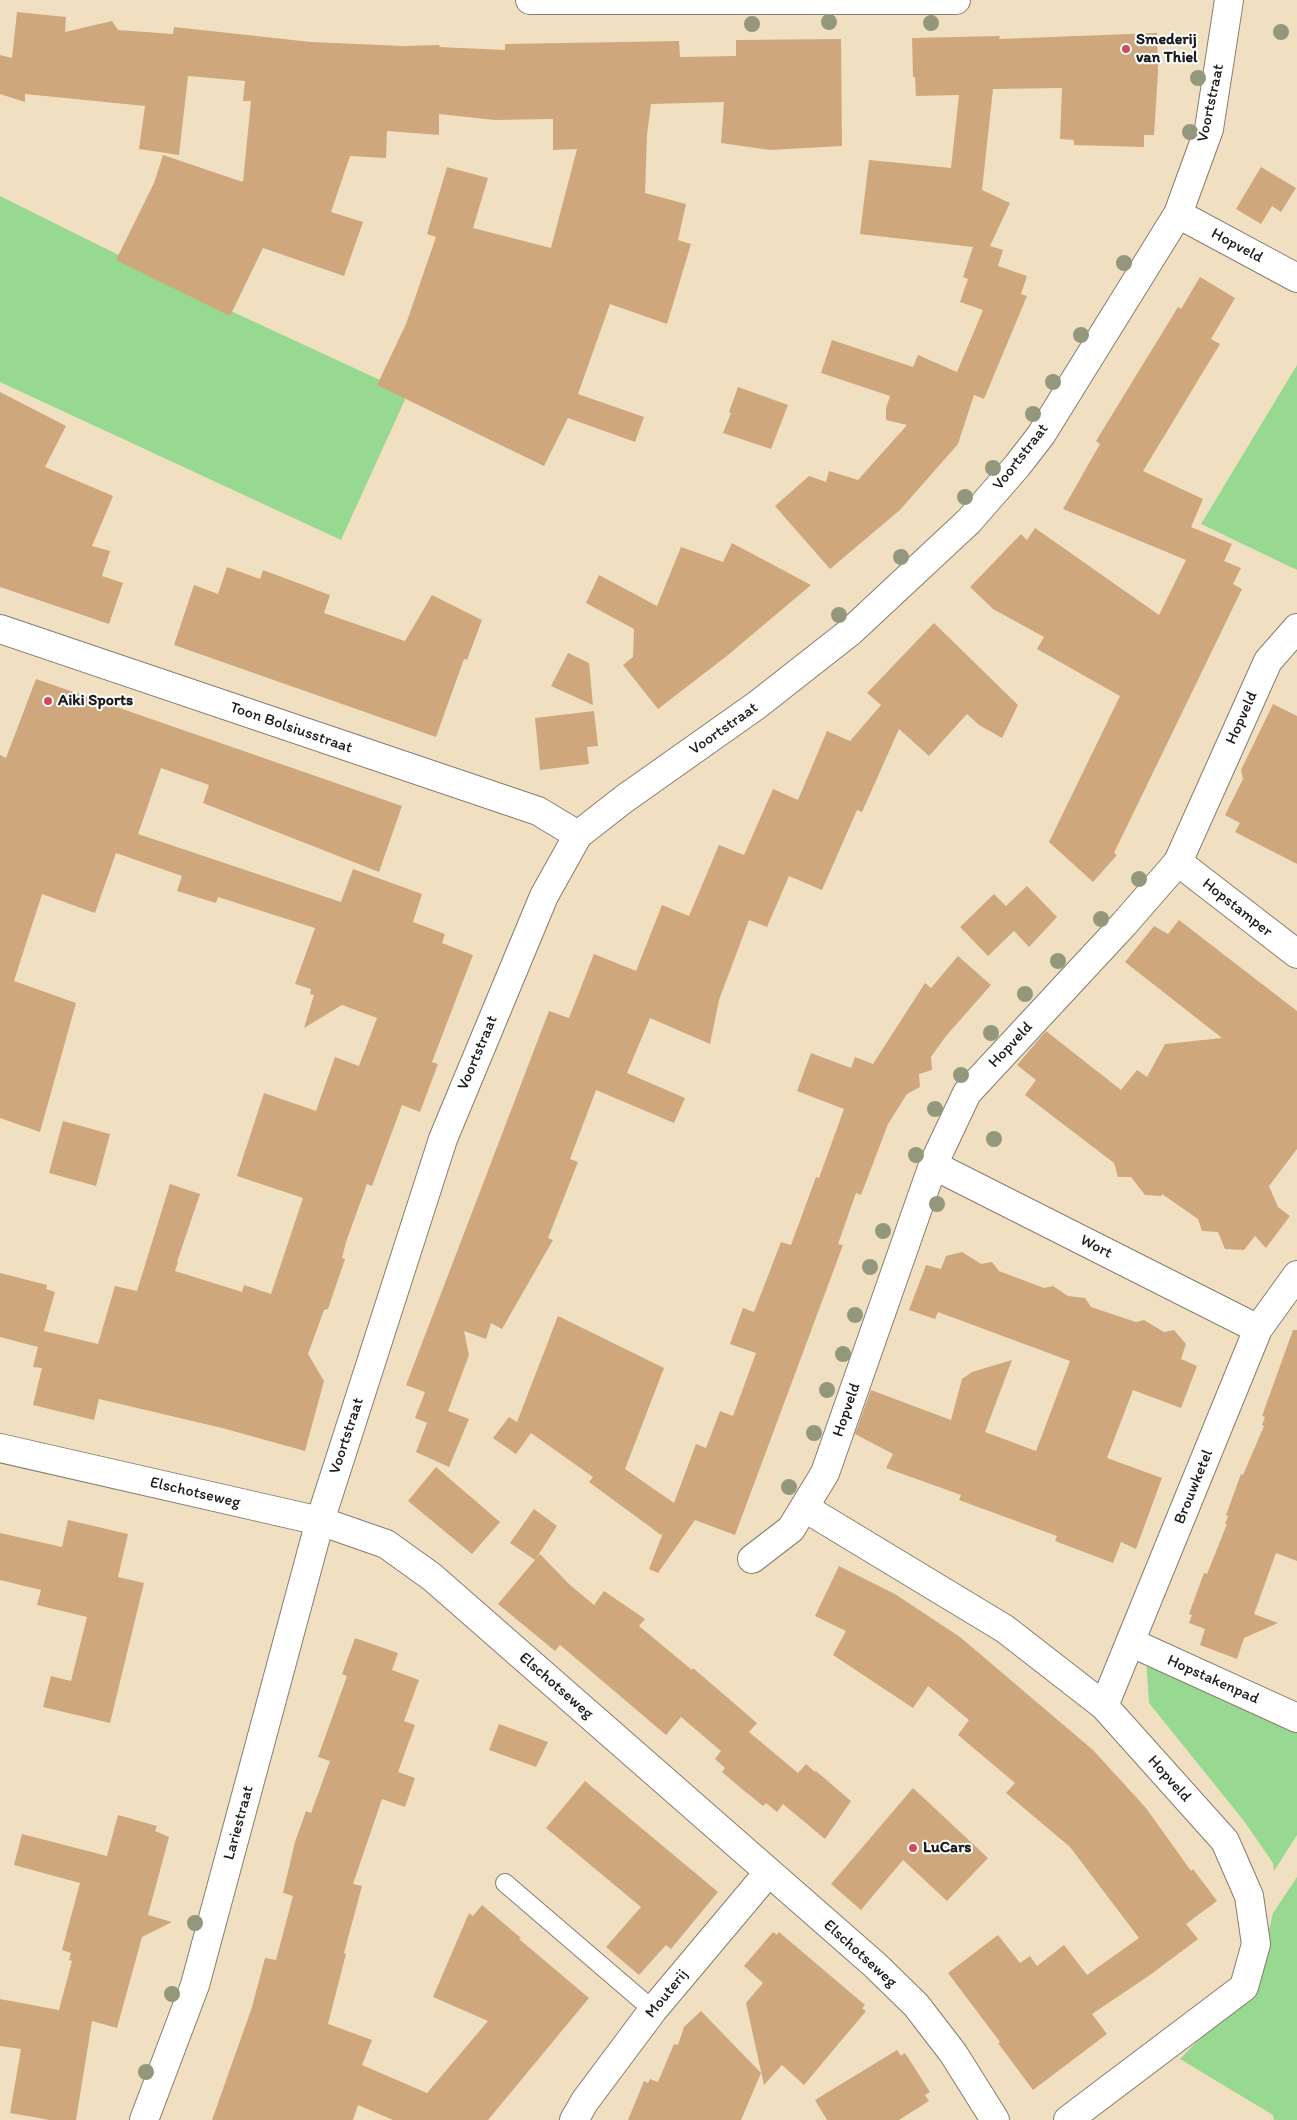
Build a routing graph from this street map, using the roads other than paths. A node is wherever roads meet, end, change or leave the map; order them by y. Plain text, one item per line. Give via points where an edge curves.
1 (530, 0) edge
2 (797, 0) edge
3 (956, 0) edge
4 (1229, 0) edge
5 (1178, 214) junction
6 (1297, 278) edge
7 (1297, 628) edge
8 (0, 629) edge
9 (578, 835) junction
10 (1178, 862) junction
11 (1297, 954) edge
12 (933, 1164) junction
13 (1297, 1275) edge
14 (1258, 1329) junction
15 (0, 1448) edge
16 (805, 1508) junction
17 (320, 1521) junction
18 (752, 1559) dead end
19 (1130, 1642) junction
20 (1104, 1706) junction
21 (1297, 1718) edge
22 (768, 1873) junction
23 (505, 1883) dead end
24 (653, 2010) junction
25 (144, 2120) edge
26 (574, 2120) edge
27 (995, 2120) edge
28 (1068, 2120) edge

1 - 2 street
2 - 3 street
4 - 5 street, Voortstraat via 1209,129
5 - 6 street, Hopveld
5 - 9 street, Voortstraat via 1041,434 969,521 850,632 757,706 624,798
7 - 10 street, Hopveld via 1268,661
8 - 9 street, Toon Bolsiusstraat via 538,811
9 - 17 street, Voortstraat via 544,896 443,1139
10 - 11 street, Hopstamper
10 - 12 street, Hopveld via 966,1093
12 - 14 street, Wort
12 - 16 street, Hopveld via 825,1473
13 - 14 street, Brouwketel
14 - 19 street, Brouwketel
15 - 17 street, Elschotseweg
16 - 18 street, Hopveld via 791,1529
16 - 20 street, Hopveld via 1005,1629
17 - 22 street, Elschotseweg via 386,1544 432,1577
17 - 25 street, Lariestraat via 195,1985
19 - 20 street, Brouwketel
19 - 21 street, Hopstakenpad
20 - 28 street, Hopveld via 1225,1841 1249,1896 1256,1944 1244,1987
22 - 24 street, Mouterij
22 - 27 street, Elschotseweg via 875,1965 916,2005 953,2053
23 - 24 lane
24 - 26 street, Mouterij

